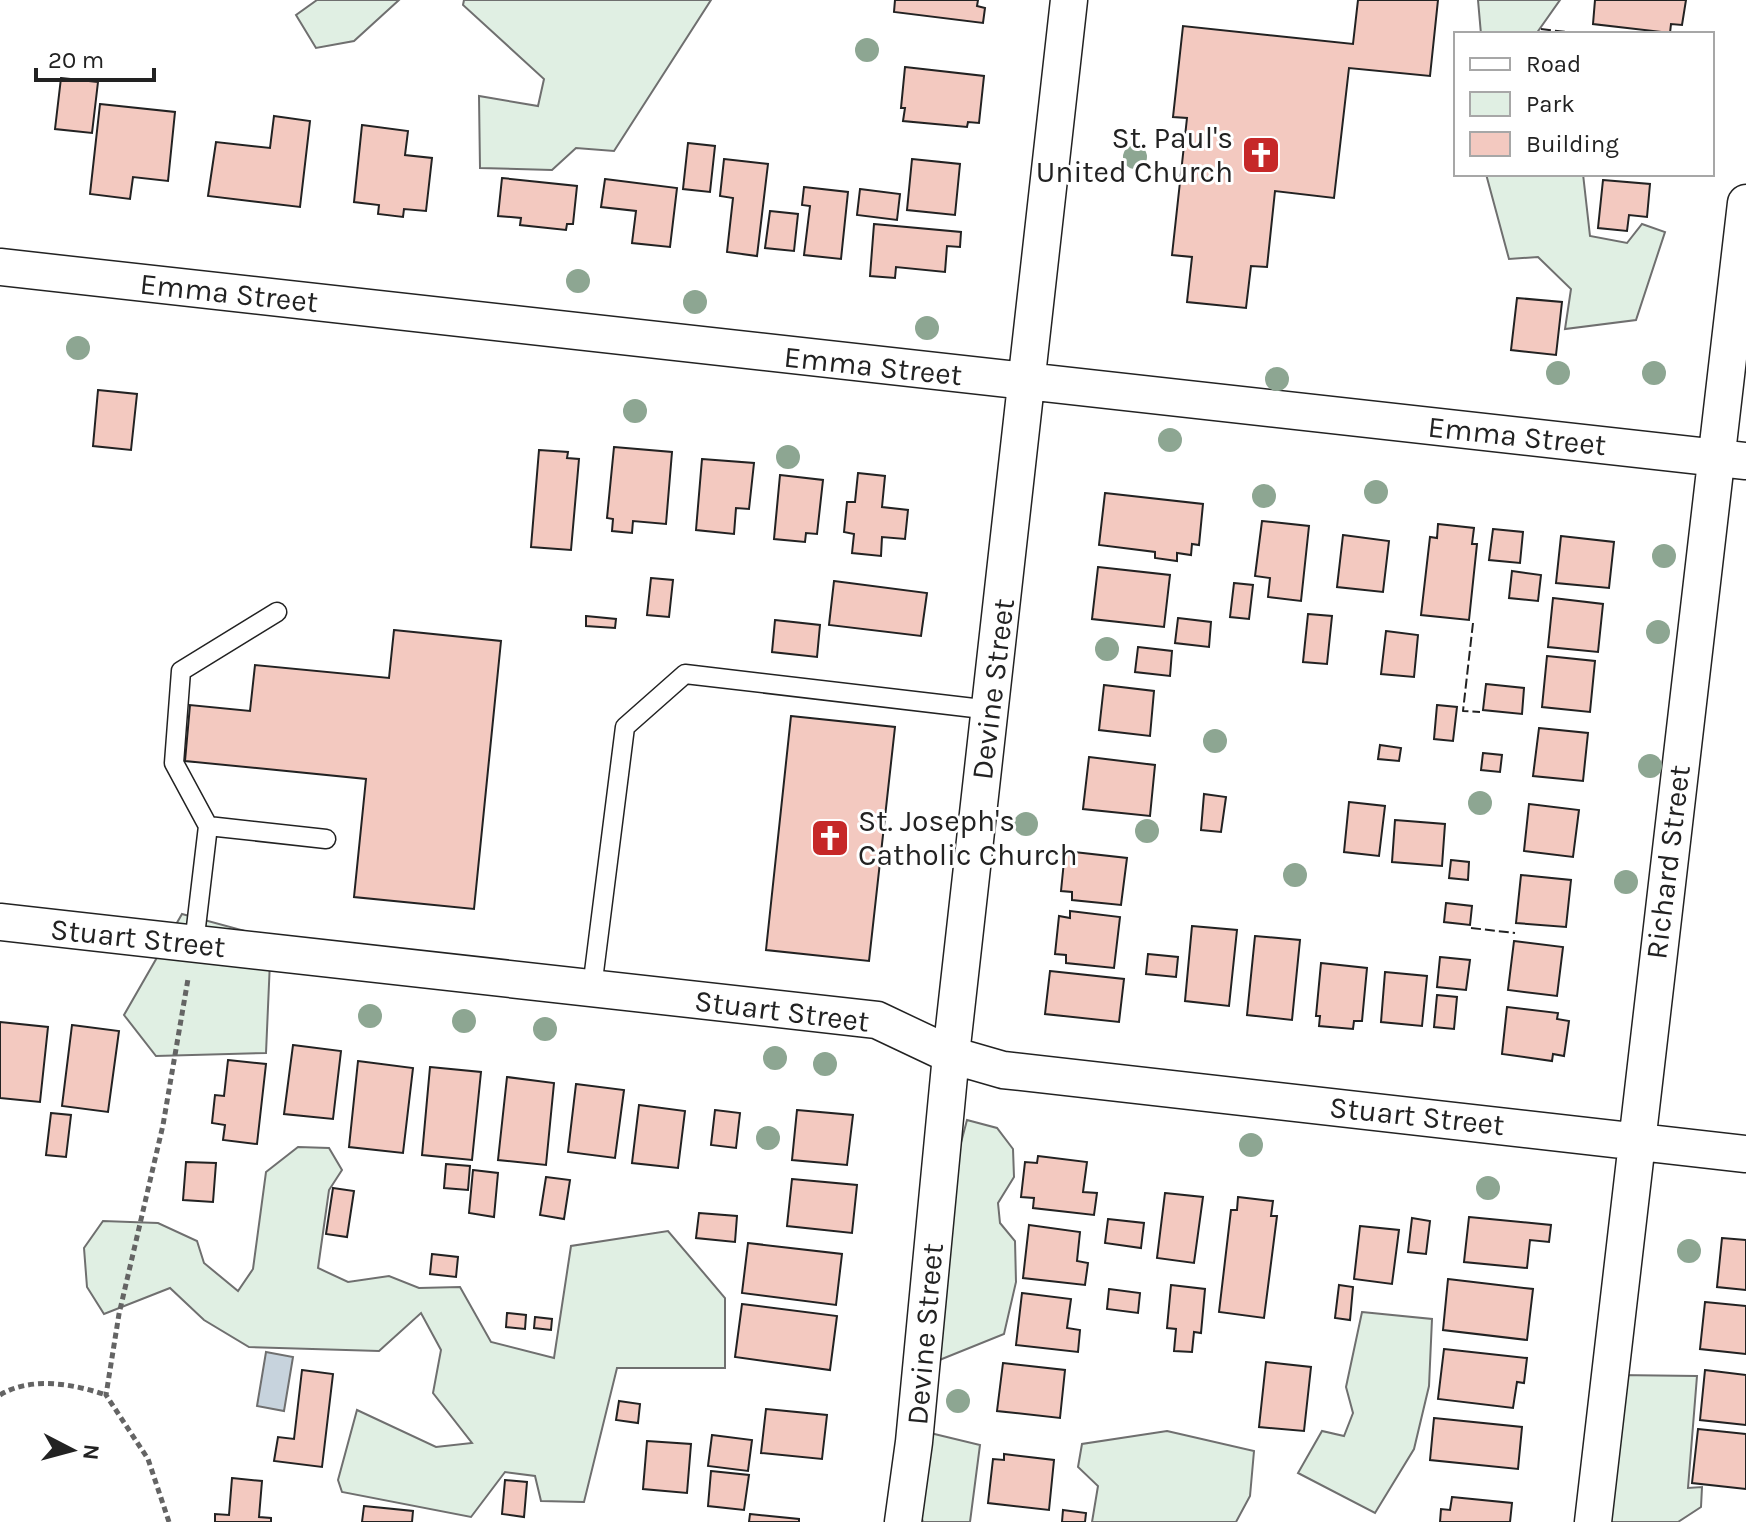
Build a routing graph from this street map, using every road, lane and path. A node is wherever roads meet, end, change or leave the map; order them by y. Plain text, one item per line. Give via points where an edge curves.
1 (1069, 0) edge
2 (1746, 203) edge
3 (0, 267) edge
4 (1028, 384) junction
5 (1731, 459) edge
6 (277, 612) dead end
7 (991, 710) junction
8 (208, 826) junction
9 (326, 839) dead end
10 (0, 922) edge
11 (194, 944) junction
12 (592, 988) junction
13 (951, 1055) junction
14 (1635, 1140) junction
15 (1746, 1154) edge
16 (0, 1395) edge
17 (106, 1395) junction
18 (169, 1522) edge
19 (903, 1522) edge
20 (1593, 1522) edge

1 - 4 street, Devine Street
2 - 5 street, Richard Street
3 - 4 street, Emma Street
4 - 5 street, Emma Street
4 - 7 street, Devine Street
5 - 14 street, Richard Street
6 - 8 lane via 181,671 174,763
7 - 12 lane via 685,674 625,727
7 - 13 street, Devine Street
8 - 9 lane
8 - 11 lane
10 - 11 street, Stuart Street
11 - 12 street, Stuart Street
11 - 17 path via 163,1125 119,1314
12 - 13 street, Stuart Street via 877,1020
13 - 14 street, Stuart Street via 1003,1070
13 - 19 street, Devine Street
14 - 15 street, Stuart Street
14 - 20 street, Richard Street
16 - 17 path via 10,1389 74,1384
17 - 18 path via 148,1459

